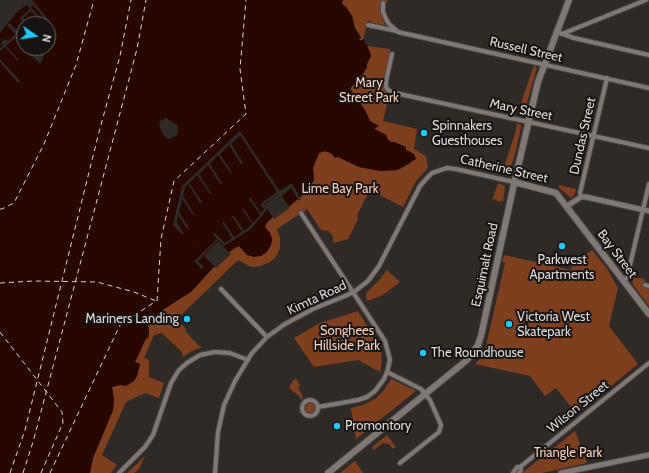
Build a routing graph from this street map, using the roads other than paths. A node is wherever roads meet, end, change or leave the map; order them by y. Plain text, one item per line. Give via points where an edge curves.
1 (569, 0) edge
2 (646, 0) edge
3 (384, 3) dead end
4 (368, 25) dead end
5 (398, 32) junction
6 (559, 33) junction
7 (392, 54) dead end
8 (649, 55) edge
9 (545, 64) junction
10 (606, 78) junction
11 (649, 88) edge
12 (528, 121) junction
13 (593, 136) junction
14 (649, 148) edge
15 (440, 170) joint
16 (514, 182) junction
17 (649, 184) edge
18 (581, 197) junction
19 (567, 206) junction
20 (643, 210) junction
21 (649, 211) edge
22 (301, 212) dead end
23 (627, 278) dead end
24 (220, 290) dead end
25 (354, 292) junction
26 (649, 314) edge
27 (267, 337) junction
28 (248, 360) junction
29 (649, 363) edge
30 (387, 372) junction
31 (425, 394) junction
32 (318, 406) junction
33 (649, 455) edge
34 (400, 464) dead end
35 (520, 467) junction
36 (591, 467) junction
37 (118, 473) edge
38 (215, 473) edge
39 (328, 473) edge
40 (513, 473) edge
41 (519, 473) edge
42 (561, 473) edge
43 (592, 473) edge

1 - 6 main road, Esquimalt Road
2 - 6 street
3 - 5 street via 386,19
4 - 5 street, Russell Street
5 - 9 street, Russell Street
6 - 8 street
6 - 9 main road, Esquimalt Road
7 - 12 street, Mary Street via 386,81 388,90
9 - 10 street, Russell Street
9 - 12 main road, Esquimalt Road
10 - 11 street, Russell Street
10 - 13 street, Dundas Street
12 - 13 street, Mary Street
12 - 16 main road, Esquimalt Road
13 - 14 street, Mary Street
13 - 18 street, Dundas Street
15 - 16 street, Catherine Street via 456,169
15 - 25 street, Kimta Road via 426,178 420,186 379,266 368,281
16 - 19 main road, Catherine Street via 556,193
16 - 31 main road, Esquimalt Road via 478,345 467,360
17 - 20 street
18 - 19 street
18 - 20 street
19 - 26 main road, Bay Street
20 - 21 street
20 - 23 street
22 - 25 street
24 - 27 street
25 - 27 street, Kimta Road via 304,313
25 - 30 street via 385,342 390,360
27 - 28 street, Kimta Road
28 - 37 street via 230,353 215,352 200,355 187,363 171,383 145,447
28 - 38 street, Kimta Road via 229,393 220,419
29 - 35 street, Wilson Street
30 - 31 street via 421,389
30 - 32 street via 381,385 367,396 358,400
31 - 34 street via 441,425 439,432
31 - 39 main road, Esquimalt Road
32 - 32 street via 313,400 307,400 303,403 302,409 307,415 312,416 317,412
33 - 36 street
35 - 40 street, Wilson Street
35 - 41 street
36 - 42 street
36 - 43 street

